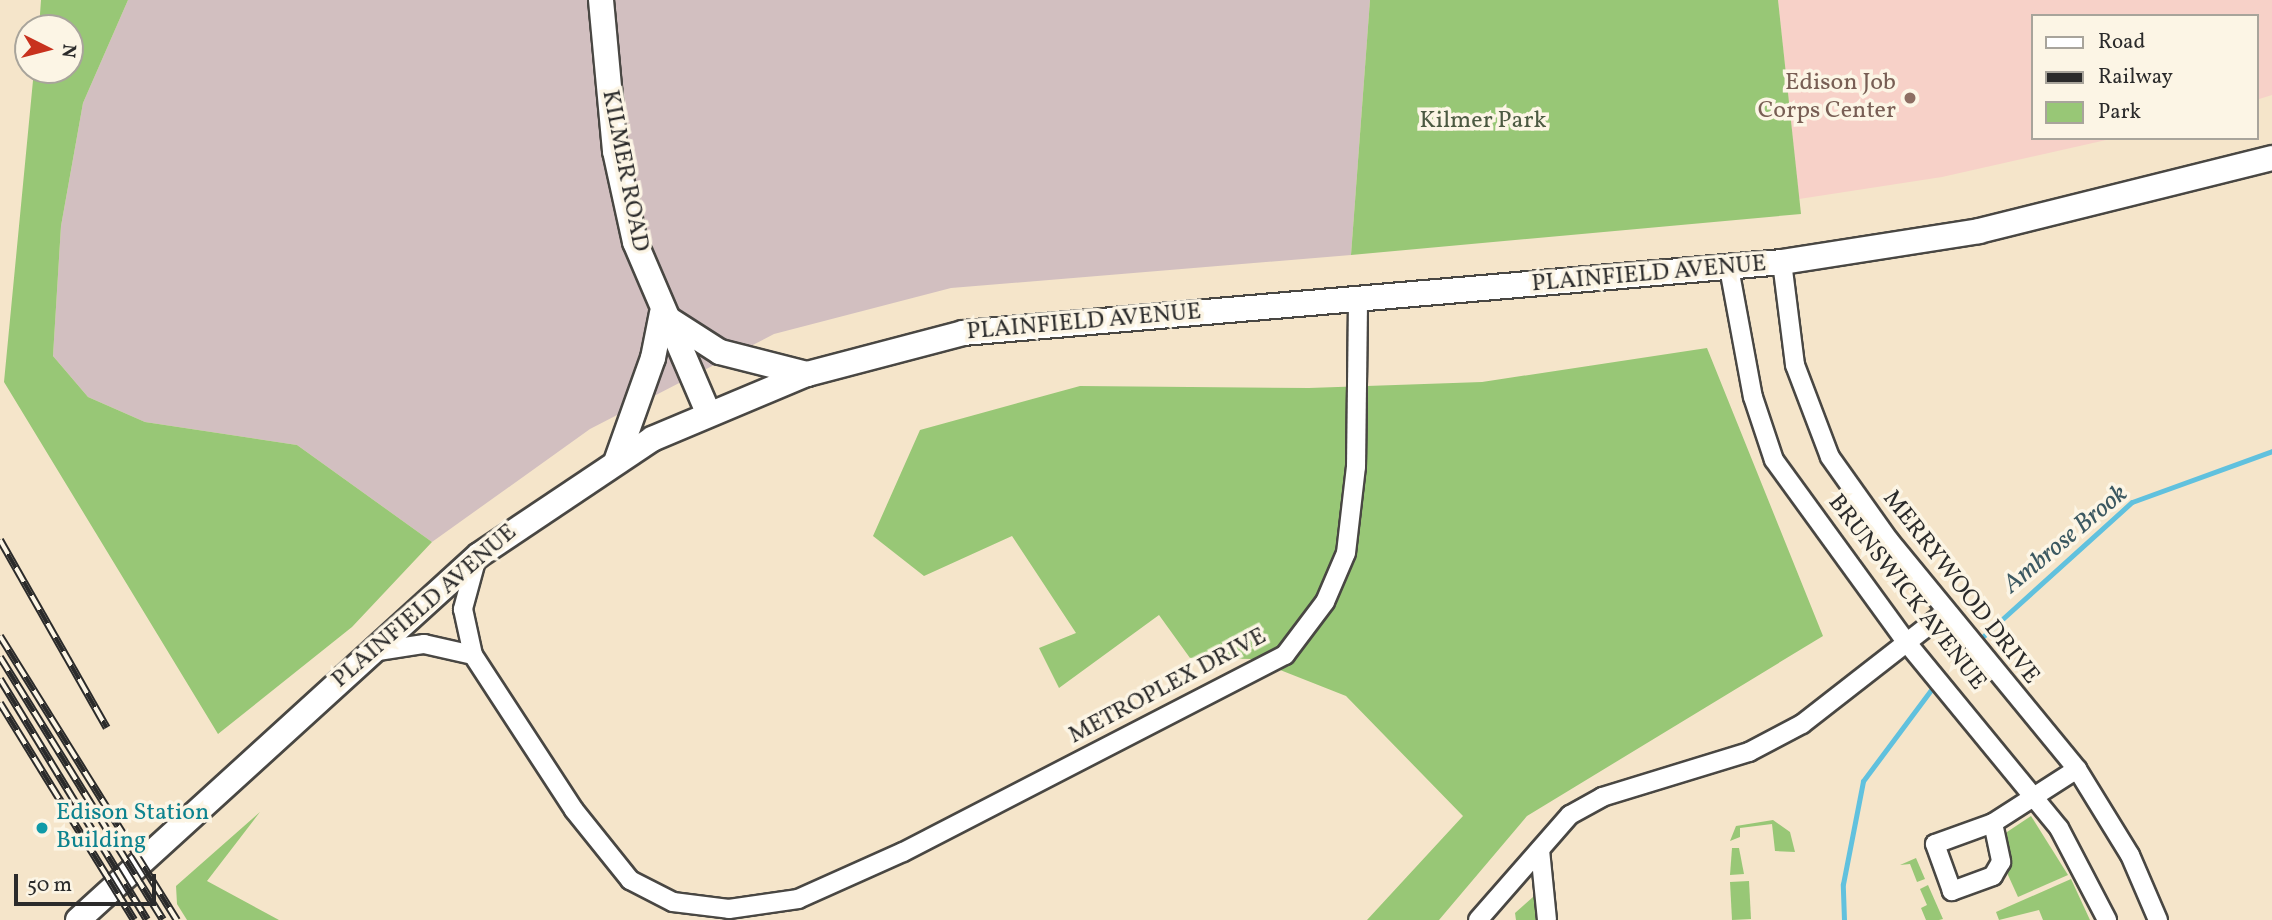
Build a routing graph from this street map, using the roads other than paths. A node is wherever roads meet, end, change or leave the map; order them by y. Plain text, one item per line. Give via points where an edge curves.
1 (601, 0) edge
2 (2272, 158) edge
3 (1782, 262) junction
4 (1729, 268) junction
5 (1359, 301) junction
6 (662, 313) junction
7 (807, 374) junction
8 (708, 412) junction
9 (617, 459) junction
10 (479, 555) junction
11 (1947, 612) junction
12 (1907, 643) junction
13 (378, 651) junction
14 (473, 655) junction
15 (2077, 769) junction
16 (2030, 796) junction
17 (1993, 823) dead end
18 (1540, 850) junction
19 (78, 920) edge
20 (1478, 920) edge
21 (1547, 920) edge
22 (2107, 920) edge
23 (2158, 920) edge

1 - 6 main road, KILMER ROAD via 622,187
2 - 3 main road, PLAINFIELD AVENUE via 1979,231
3 - 4 main road, PLAINFIELD AVENUE
3 - 11 street, MERRYWOOD DRIVE via 1795,365 1812,421 1830,457
4 - 5 main road, PLAINFIELD AVENUE
4 - 12 street, BRUNSWICK AVENUE via 1753,397 1774,460
5 - 7 main road, PLAINFIELD AVENUE via 963,333
5 - 14 street, METROPLEX DRIVE via 1356,467 1346,553 1325,602 1285,655 798,898 729,909 673,902 630,880 573,810
6 - 7 main road via 720,352
6 - 8 main road, KILMER ROAD
6 - 9 main road via 653,358
7 - 8 main road, PLAINFIELD AVENUE
8 - 9 main road, PLAINFIELD AVENUE
9 - 10 main road, PLAINFIELD AVENUE
10 - 13 main road, PLAINFIELD AVENUE
10 - 14 street via 463,609
11 - 12 street
11 - 15 street, MERRYWOOD DRIVE
12 - 16 street, BRUNSWICK AVENUE
12 - 18 street via 1802,724 1749,752 1602,796 1570,815
13 - 14 street via 424,644
13 - 19 main road, PLAINFIELD AVENUE
15 - 16 street
15 - 23 street, MERRYWOOD DRIVE via 2130,855
16 - 17 street
16 - 22 street, BRUNSWICK AVENUE via 2080,860
18 - 20 street
18 - 21 street

